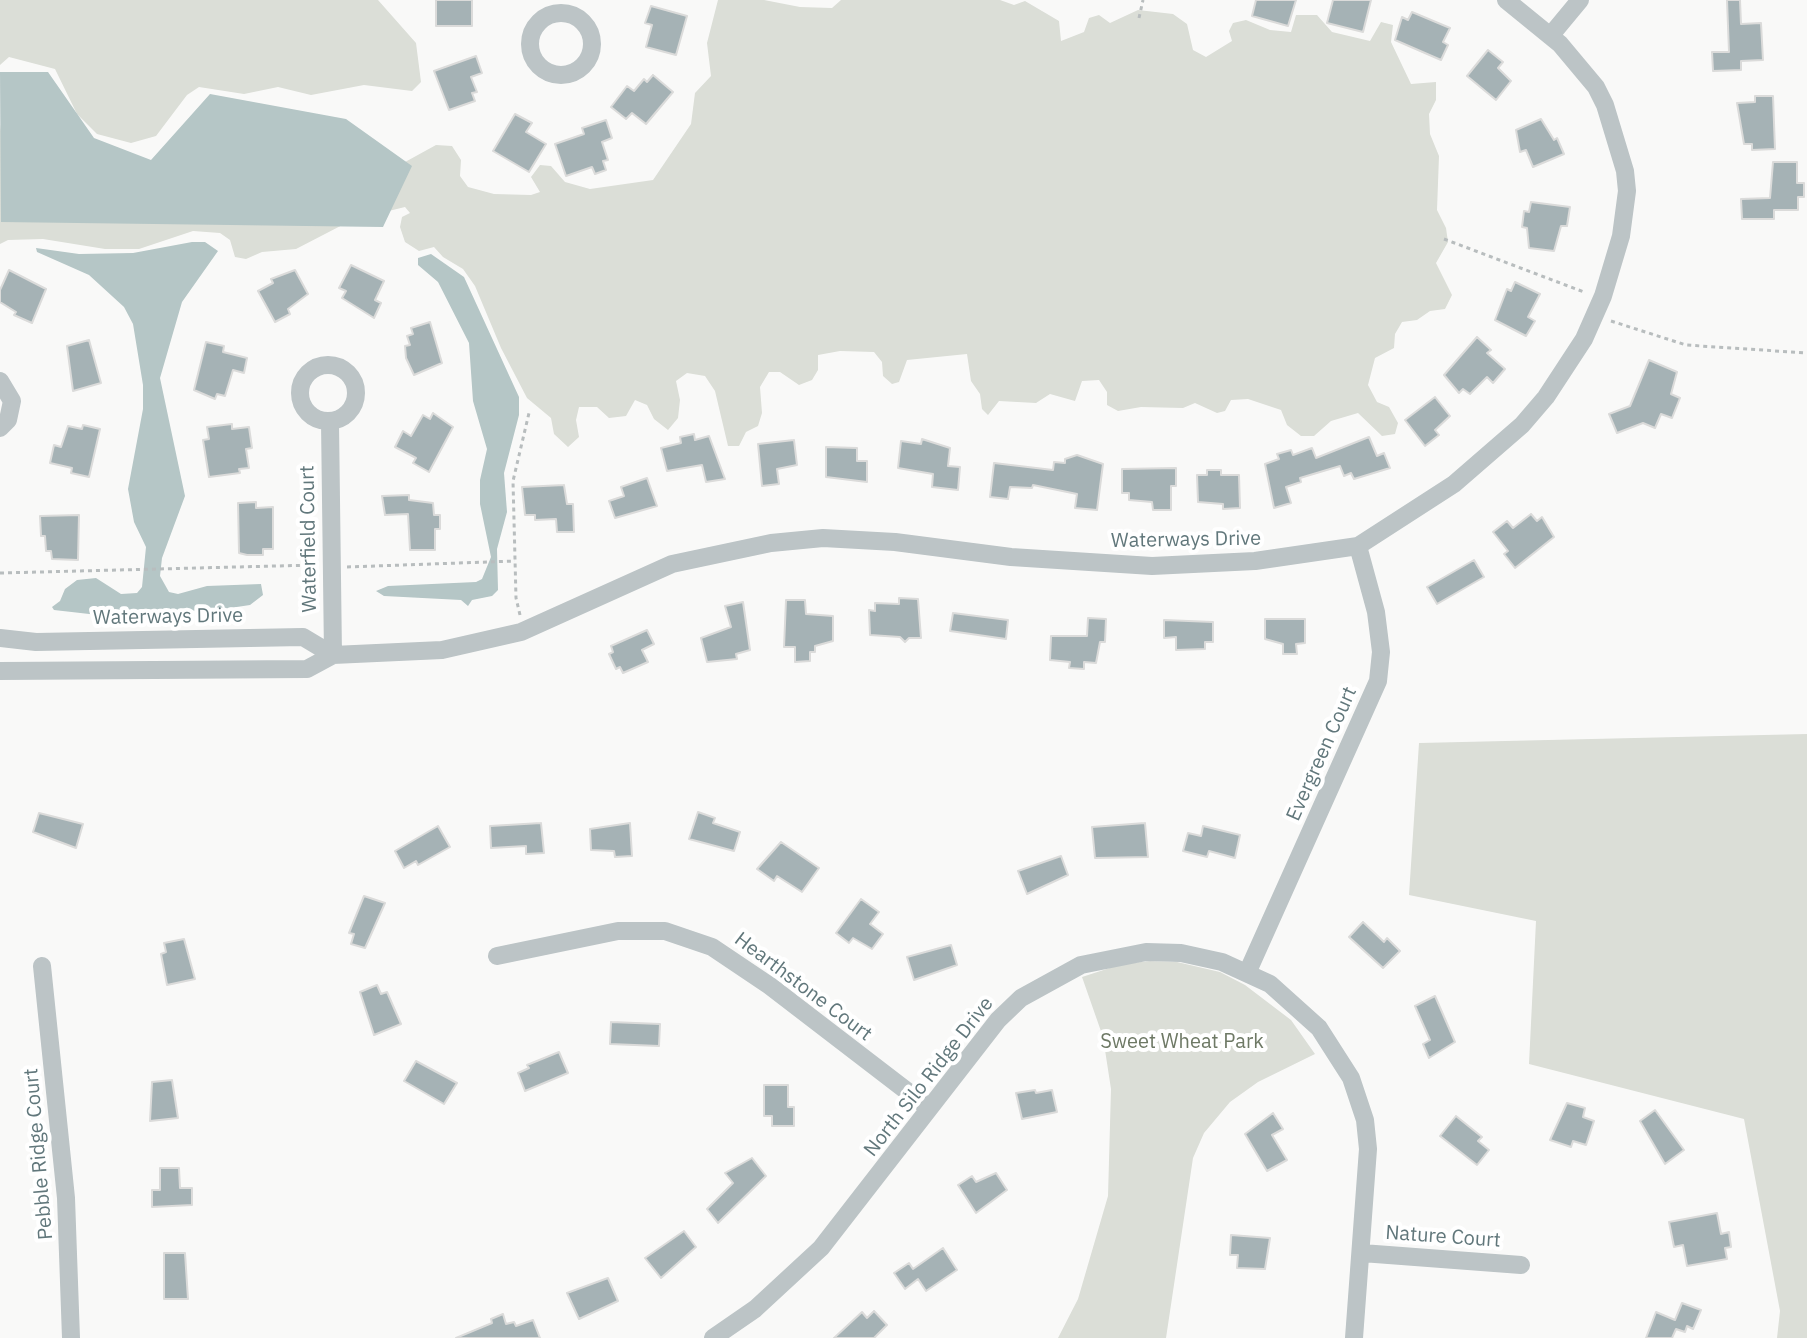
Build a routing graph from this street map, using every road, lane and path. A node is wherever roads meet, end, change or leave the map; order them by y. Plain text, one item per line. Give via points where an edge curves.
1 (1143, 0) edge
2 (1506, 0) edge
3 (1580, 0) edge
4 (1139, 18) dead end
5 (1551, 35) junction
6 (1444, 239) dead end
7 (1584, 292) dead end
8 (1595, 316) junction
9 (1807, 353) edge
10 (0, 381) edge
11 (529, 413) dead end
12 (330, 422) dead end
13 (0, 428) edge
14 (1358, 546) junction
15 (515, 561) junction
16 (479, 562) dead end
17 (165, 570) dead end
18 (0, 573) edge
19 (525, 630) junction
20 (0, 638) edge
21 (333, 655) junction
22 (0, 671) edge
23 (497, 956) dead end
24 (42, 966) dead end
25 (1248, 971) junction
26 (929, 1108) junction
27 (1362, 1253) junction
28 (1521, 1265) dead end
29 (71, 1338) edge
30 (713, 1338) edge
31 (1354, 1338) edge

1 - 4 path
2 - 5 street, Waterways Drive
3 - 5 street
5 - 8 street, Waterways Drive via 1596,87 1625,171 1621,236
6 - 7 path
8 - 9 path via 1686,345
8 - 14 street, Waterways Drive via 1546,397 1494,453
10 - 13 street via 12,401 8,420
11 - 15 path via 513,481
12 - 21 street, Waterfield Court
14 - 19 street, Waterways Drive via 1255,561 1152,566 1011,557 884,541 823,538 771,543 672,564
14 - 25 street, Evergreen Court via 1376,612 1378,681
15 - 16 path
15 - 19 path via 516,598
17 - 18 path
19 - 21 street, Waterways Drive via 442,650
20 - 21 street, Waterways Drive via 36,642 303,637
21 - 22 street, Waterways Drive via 307,669
23 - 26 street, Hearthstone Court via 618,931 665,931 712,947
24 - 29 street, Pebble Ridge Court via 66,1198
25 - 26 street, North Silo Ridge Drive via 1165,952 1081,965 1009,1009
25 - 27 street, North Silo Ridge Drive via 1291,999 1319,1028 1360,1100 1368,1149
26 - 30 street, North Silo Ridge Drive via 821,1248 755,1309
27 - 28 street, Nature Court
27 - 31 street, North Silo Ridge Drive

